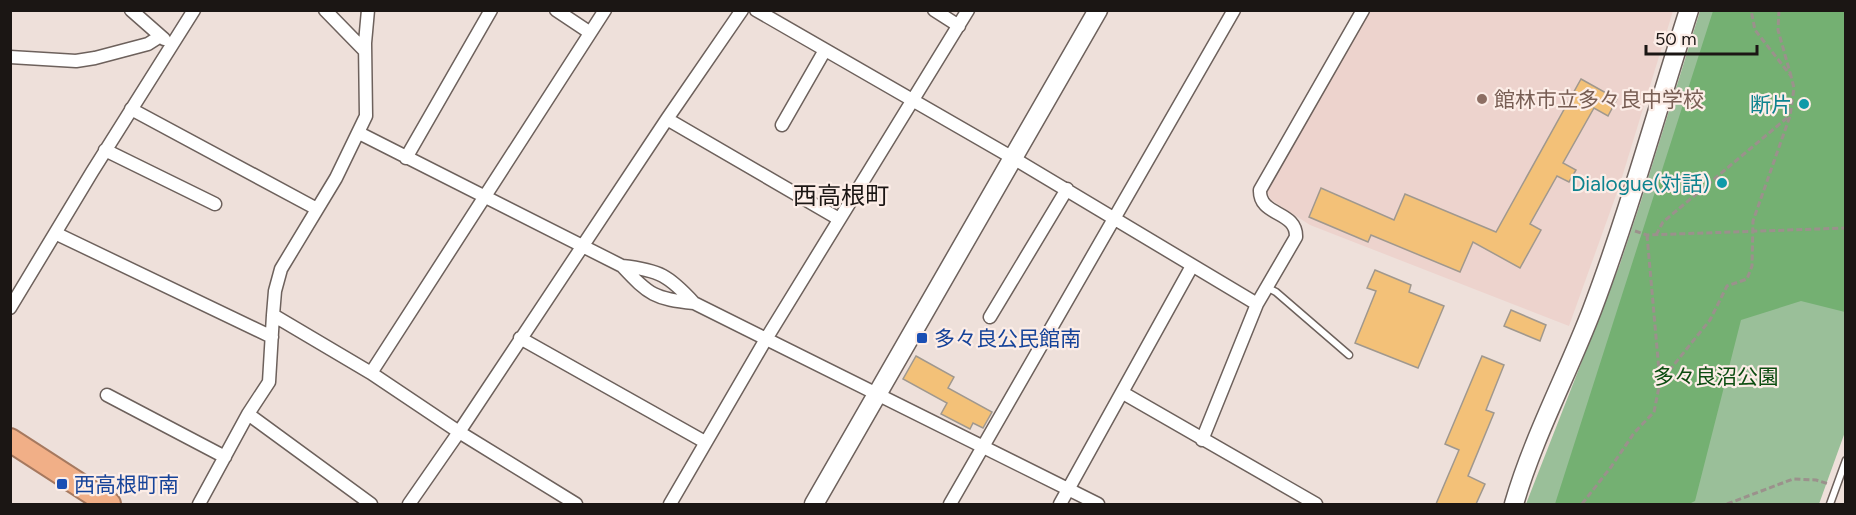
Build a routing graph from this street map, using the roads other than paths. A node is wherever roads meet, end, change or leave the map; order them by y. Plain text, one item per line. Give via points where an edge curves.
1 (131, 10) edge
2 (194, 10) edge
3 (325, 10) edge
4 (368, 10) edge
5 (491, 10) edge
6 (556, 10) edge
7 (604, 10) edge
8 (742, 10) edge
9 (756, 10) edge
10 (934, 10) edge
11 (968, 10) edge
12 (1098, 10) edge
13 (1234, 10) edge
14 (1363, 10) edge
15 (1689, 10) edge
16 (959, 26) junction
17 (590, 32) junction
18 (159, 37) junction
19 (172, 44) junction
20 (825, 50) junction
21 (365, 51) junction
22 (10, 57) edge
23 (913, 100) junction
24 (131, 109) junction
25 (667, 119) junction
26 (782, 125) dead end
27 (359, 132) junction
28 (105, 150) junction
29 (406, 158) junction
30 (1014, 158) junction
31 (1067, 189) junction
32 (484, 197) junction
33 (215, 204) dead end
34 (317, 209) junction
35 (1115, 218) junction
36 (839, 219) junction
37 (57, 234) junction
38 (583, 246) junction
39 (622, 266) junction
40 (1192, 266) junction
41 (1265, 286) junction
42 (694, 303) junction
43 (1257, 304) junction
44 (10, 308) edge
45 (273, 315) junction
46 (990, 317) dead end
47 (272, 337) junction
48 (520, 338) junction
49 (766, 339) junction
50 (1349, 355) dead end
51 (371, 373) junction
52 (1123, 393) junction
53 (876, 394) junction
54 (107, 395) dead end
55 (248, 414) junction
56 (459, 432) junction
57 (10, 440) edge
58 (1202, 440) junction
59 (705, 442) junction
60 (982, 448) junction
61 (225, 457) junction
62 (1845, 460) edge
63 (1068, 489) junction
64 (109, 504) edge
65 (199, 504) edge
66 (371, 504) edge
67 (409, 504) edge
68 (576, 504) edge
69 (670, 504) edge
70 (814, 504) edge
71 (950, 504) edge
72 (1060, 504) edge
73 (1098, 504) edge
74 (1316, 504) edge
75 (1514, 504) edge
76 (1830, 504) edge

1 - 18 street
2 - 19 street
3 - 21 street
4 - 21 street
5 - 29 street
6 - 17 street
7 - 17 street
8 - 25 street
9 - 20 street
10 - 16 street
11 - 16 street
12 - 30 street
13 - 35 street
14 - 41 street via 1260,190 1263,204 1296,228 1296,237
15 - 75 street via 1622,226
16 - 23 street
17 - 32 street
18 - 19 street
18 - 22 street via 148,44 76,61
19 - 24 street
20 - 23 street
20 - 26 street
21 - 27 street via 366,116
23 - 30 street
23 - 36 street
24 - 28 street
24 - 34 street
25 - 36 street
25 - 38 street
27 - 29 street
27 - 34 street
28 - 33 street
28 - 37 street
29 - 32 street
30 - 31 street
30 - 53 street
31 - 35 street
31 - 46 street
32 - 38 street
32 - 51 street
34 - 45 street via 281,269 274,291
35 - 40 street
35 - 60 street
36 - 49 street
37 - 44 street
37 - 47 street
38 - 39 street
38 - 48 street
39 - 42 street via 650,269 674,281
39 - 42 street via 642,288 665,300
40 - 43 street
40 - 52 street
41 - 43 street
41 - 50 lane
42 - 49 street
43 - 58 street
45 - 47 street
45 - 51 street
47 - 55 street via 269,382
48 - 56 street
48 - 59 street
49 - 53 street
49 - 59 street
51 - 56 street
52 - 58 street
52 - 63 street
53 - 60 street
53 - 70 street
54 - 61 street
55 - 61 street
55 - 66 street
56 - 67 street
56 - 68 street
57 - 64 highway
58 - 74 street
59 - 69 street
60 - 63 street
60 - 71 street
61 - 65 street
62 - 76 lane
63 - 72 street
63 - 73 street

